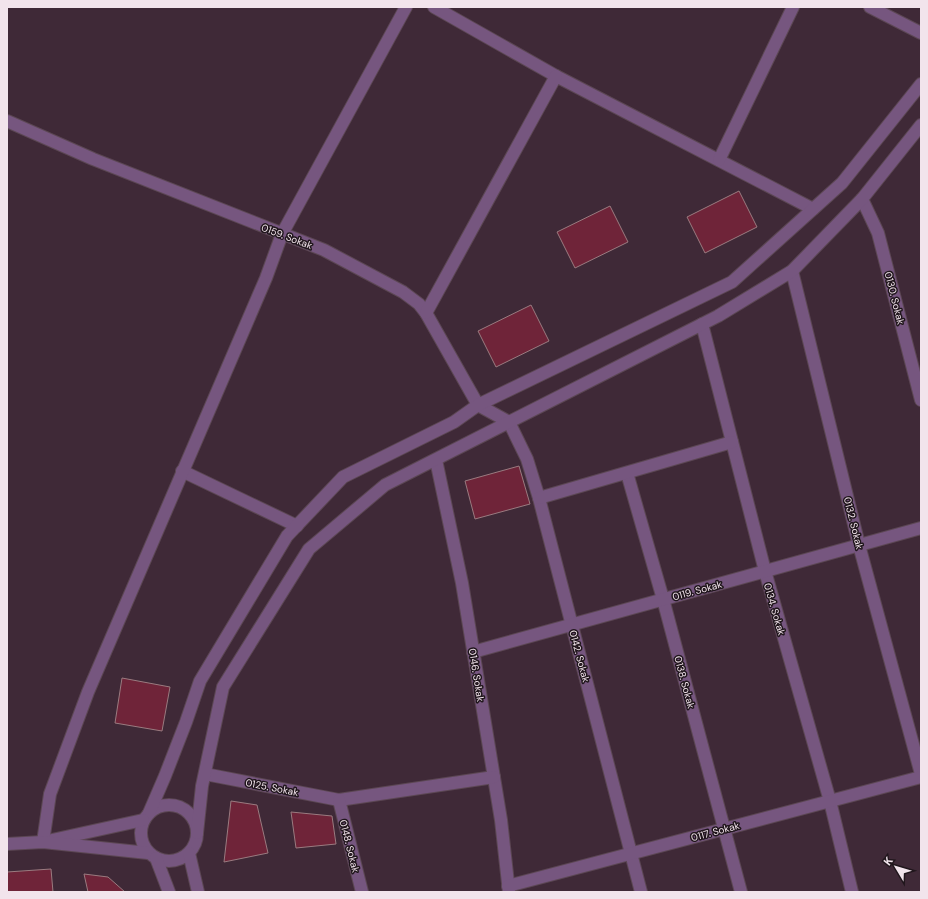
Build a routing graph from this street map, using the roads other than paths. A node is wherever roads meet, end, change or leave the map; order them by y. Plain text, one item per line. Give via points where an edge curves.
1 (406, 7) edge
2 (434, 7) edge
3 (792, 7) edge
4 (870, 7) edge
5 (921, 33) edge
6 (556, 76) junction
7 (921, 84) edge
8 (7, 121) edge
9 (921, 125) edge
10 (719, 160) junction
11 (862, 199) junction
12 (813, 209) junction
13 (282, 234) junction
14 (792, 271) junction
15 (426, 313) junction
16 (702, 324) junction
17 (921, 400) edge
18 (478, 405) junction
19 (509, 422) junction
20 (732, 442) junction
21 (436, 460) junction
22 (182, 471) junction
23 (627, 473) junction
24 (539, 498) junction
25 (297, 526) junction
26 (921, 528) edge
27 (859, 545) junction
28 (765, 571) junction
29 (663, 599) junction
30 (571, 624) junction
31 (473, 652) junction
32 (205, 774) junction
33 (921, 775) edge
34 (494, 776) junction
35 (339, 800) junction
36 (830, 801) junction
37 (146, 816) junction
38 (724, 829) junction
39 (197, 833) junction
40 (43, 842) junction
41 (7, 844) edge
42 (189, 853) junction
43 (631, 854) junction
44 (152, 856) junction
45 (509, 889) edge
46 (169, 892) edge
47 (198, 892) edge
48 (362, 892) edge
49 (641, 892) edge
50 (741, 892) edge
51 (852, 892) edge

1 - 13 street
2 - 6 street
3 - 10 street
4 - 5 street
6 - 10 street
6 - 15 street
7 - 12 street via 842,183
8 - 13 street, 0159. Sokak via 92,159
9 - 11 street
10 - 12 street
11 - 14 street
11 - 17 street, 0130. Sokak via 878,232
12 - 18 street via 732,282
13 - 15 street, 0159. Sokak via 324,250 403,292
13 - 22 street via 266,278
14 - 16 street
14 - 27 street, 0132. Sokak
15 - 18 street, 0159. Sokak
16 - 19 street
16 - 20 street, 0134. Sokak
18 - 19 street
18 - 25 street via 454,422 343,477
19 - 21 street
19 - 24 street, 0142. Sokak via 527,459
20 - 23 street
20 - 28 street, 0134. Sokak
21 - 31 street, 0146. Sokak via 462,583
21 - 32 street via 385,485 309,548 223,687
22 - 25 street
22 - 40 street via 88,692 52,786
23 - 24 street
23 - 29 street, 0138. Sokak
24 - 30 street, 0142. Sokak
25 - 37 street via 287,536 200,681 165,776
26 - 27 street, 0119. Sokak
27 - 28 street, 0119. Sokak
27 - 33 street, 0132. Sokak
28 - 29 street, 0119. Sokak
28 - 36 street, 0134. Sokak
29 - 30 street, 0119. Sokak
29 - 38 street, 0138. Sokak
30 - 31 street, 0119. Sokak
30 - 43 street, 0142. Sokak
31 - 34 street, 0146. Sokak
32 - 35 street, 0125. Sokak
32 - 39 street
33 - 36 street, 0117. Sokak
34 - 35 street, 0125. Sokak
34 - 45 street, 0146. Sokak
35 - 48 street, 0148. Sokak
36 - 38 street, 0117. Sokak
36 - 51 street, 0134. Sokak
37 - 39 street via 156,807 165,804 184,808 196,823
37 - 40 street
37 - 44 street via 140,828 140,837 143,846
38 - 43 street, 0117. Sokak
38 - 50 street, 0138. Sokak
39 - 42 street
40 - 41 street
40 - 44 street
42 - 44 street via 173,861 164,861
42 - 47 street
43 - 45 street, 0117. Sokak
43 - 49 street, 0142. Sokak
44 - 46 street

